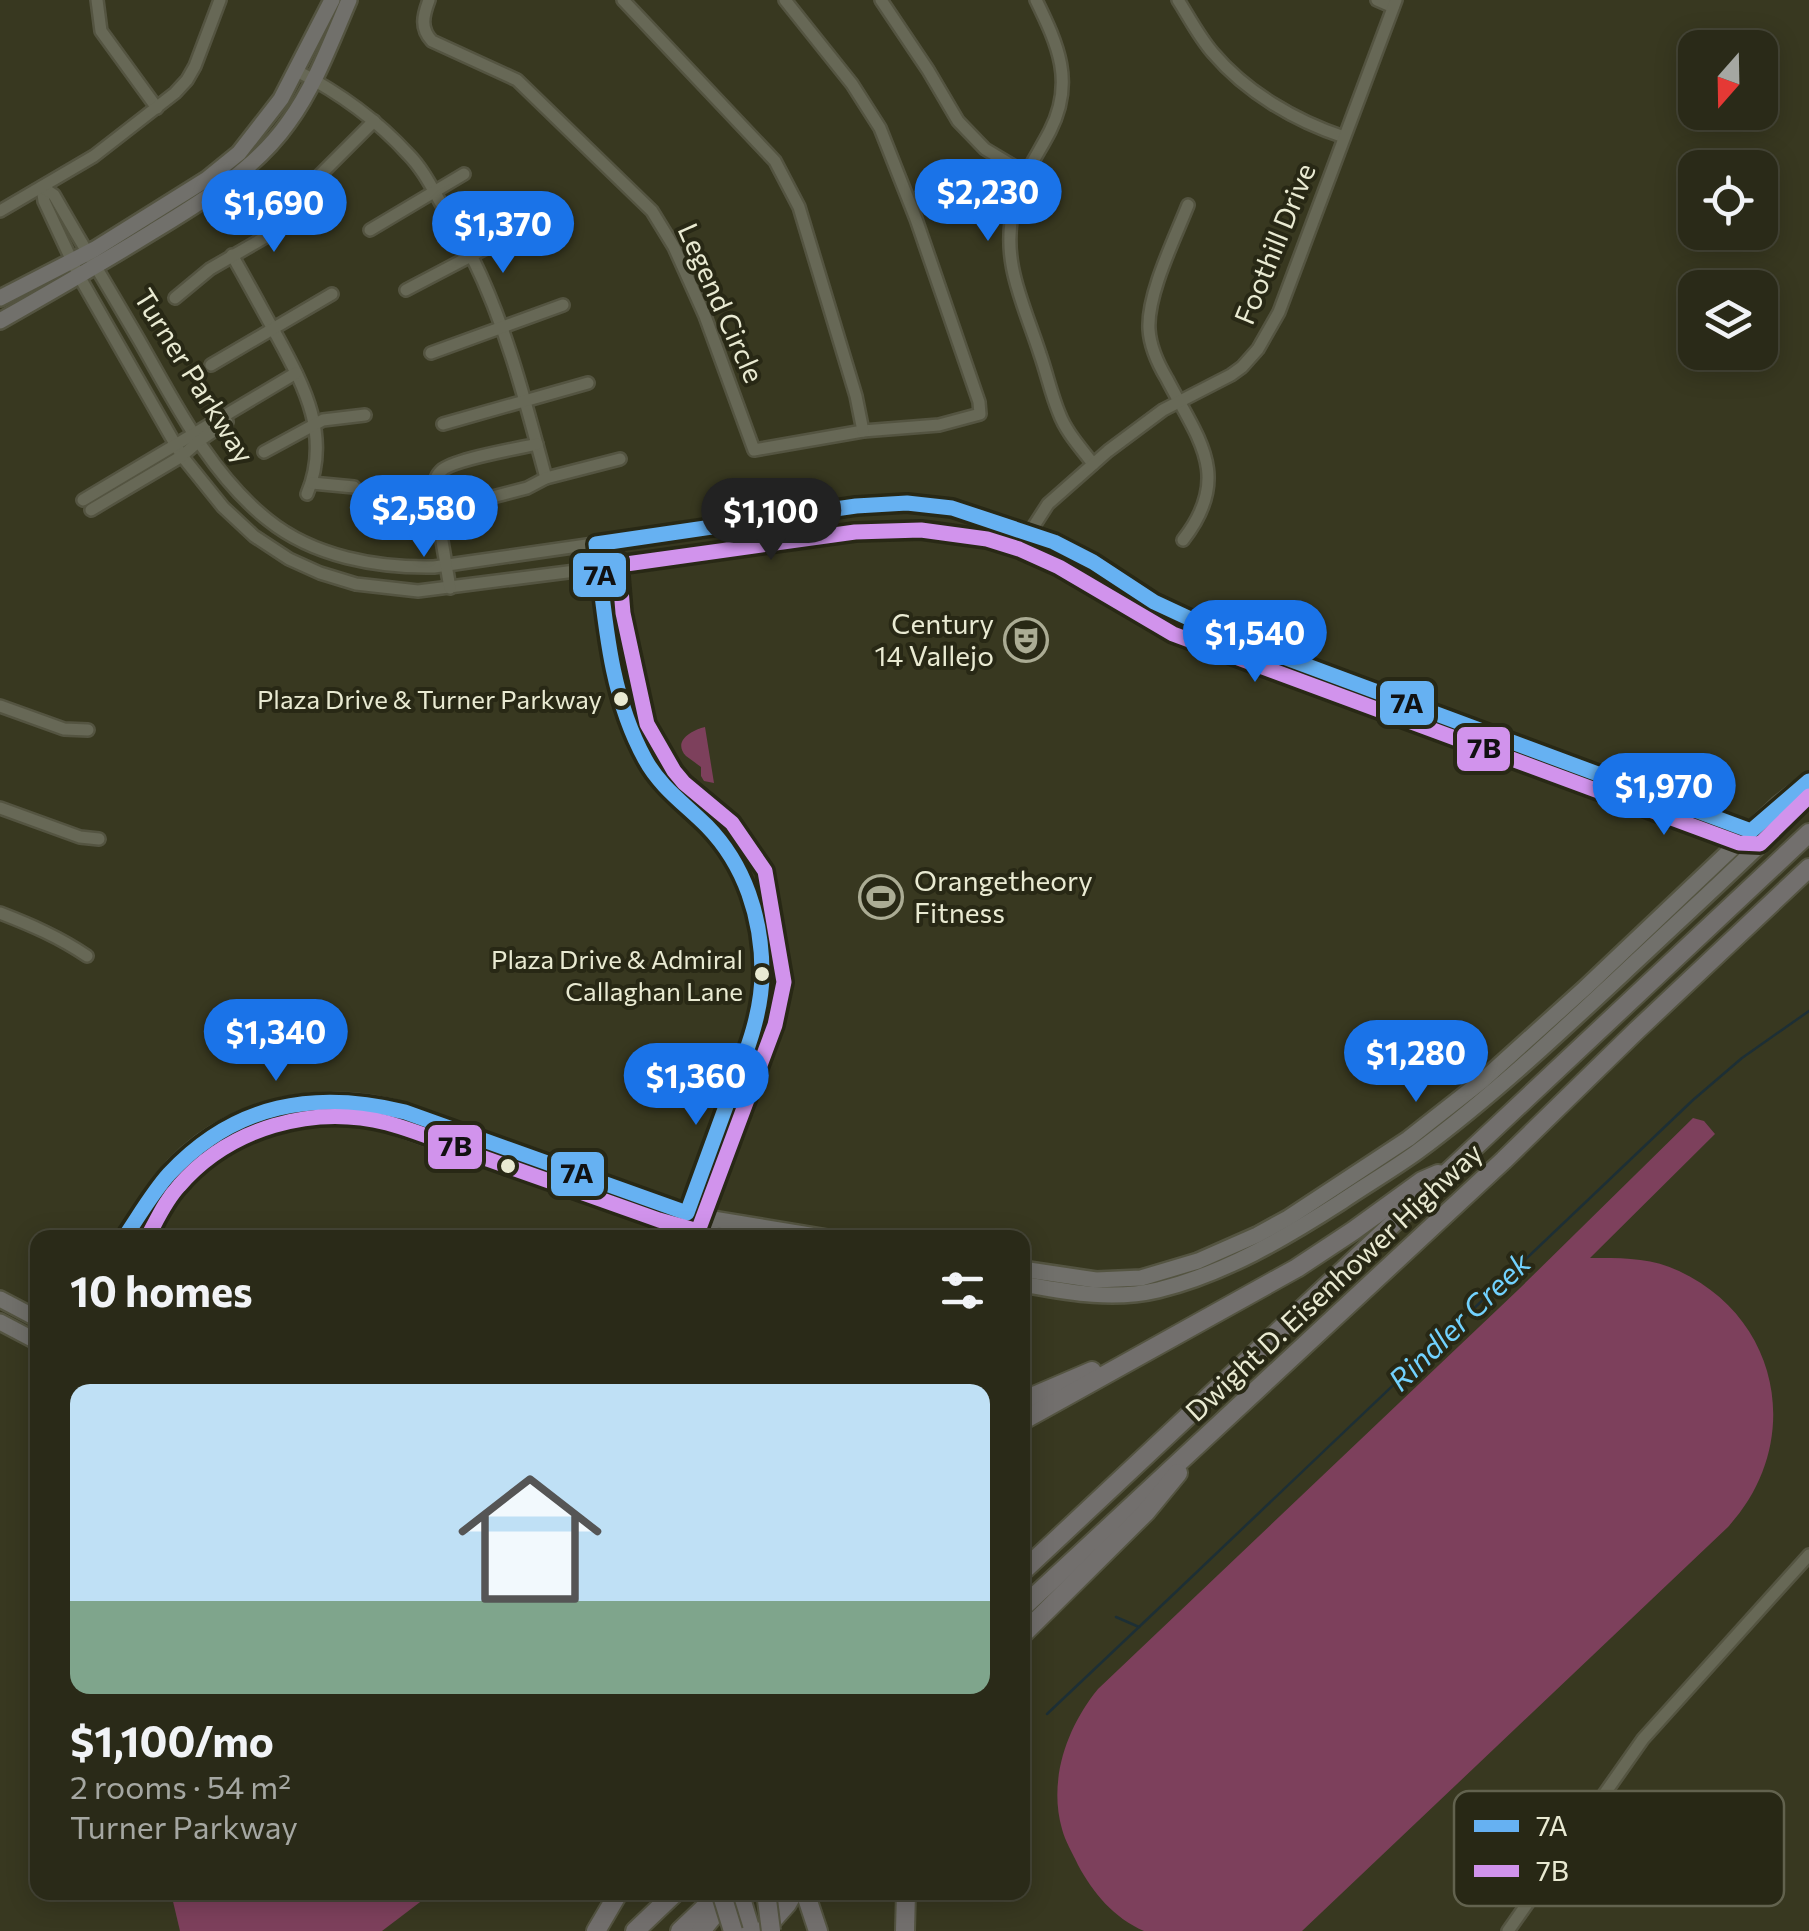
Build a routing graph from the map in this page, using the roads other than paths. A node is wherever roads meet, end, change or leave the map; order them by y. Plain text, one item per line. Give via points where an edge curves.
1 (97, 0) edge
2 (220, 0) edge
3 (332, 0) edge
4 (349, 0) edge
5 (429, 0) edge
6 (623, 0) edge
7 (785, 0) edge
8 (880, 0) edge
9 (1036, 0) edge
10 (1178, 0) edge
11 (1377, 0) edge
12 (1395, 4) edge
13 (297, 70) junction
14 (315, 75) junction
15 (157, 108) junction
16 (374, 121) junction
17 (1344, 136) junction
18 (1026, 173) junction
19 (464, 174) dead end
20 (318, 177) dead end
21 (42, 187) junction
22 (433, 191) junction
23 (1188, 205) dead end
24 (0, 211) edge
25 (295, 220) dead end
26 (370, 230) dead end
27 (510, 236) dead end
28 (232, 255) junction
29 (472, 256) junction
30 (92, 260) junction
31 (75, 268) junction
32 (406, 290) dead end
33 (332, 294) dead end
34 (0, 298) edge
35 (176, 298) dead end
36 (563, 306) dead end
37 (0, 321) edge
38 (502, 328) junction
39 (273, 329) junction
40 (431, 353) dead end
41 (211, 365) dead end
42 (298, 376) junction
43 (588, 383) dead end
44 (526, 400) junction
45 (1178, 401) junction
46 (365, 414) dead end
47 (316, 423) junction
48 (443, 424) dead end
49 (862, 431) junction
50 (196, 437) junction
51 (537, 444) junction
52 (178, 450) junction
53 (264, 452) dead end
54 (620, 459) dead end
55 (1093, 464) junction
56 (546, 478) junction
57 (354, 487) dead end
58 (478, 501) dead end
59 (87, 505) dead end
60 (1030, 532) junction
61 (1183, 540) dead end
62 (616, 541) junction
63 (596, 544) junction
64 (446, 566) junction
65 (618, 566) junction
66 (599, 568) junction
67 (1062, 568) junction
68 (450, 588) junction
69 (0, 706) edge
70 (88, 730) dead end
71 (1809, 781) edge
72 (1809, 796) edge
73 (0, 808) edge
74 (1809, 833) edge
75 (1756, 838) junction
76 (99, 840) dead end
77 (1738, 844) junction
78 (1809, 868) edge
79 (0, 913) edge
80 (87, 956) dead end
81 (1455, 1166) junction
82 (692, 1222) junction
83 (132, 1230) edge
84 (151, 1230) edge
85 (713, 1230) edge
86 (760, 1230) edge
87 (1030, 1270) edge
88 (1030, 1285) edge
89 (0, 1296) edge
90 (30, 1306) edge
91 (30, 1314) edge
92 (0, 1322) edge
93 (1188, 1328) junction
94 (30, 1338) edge
95 (1030, 1397) edge
96 (1030, 1417) edge
97 (1200, 1444) junction
98 (1809, 1555) edge
99 (1030, 1564) edge
100 (1030, 1600) edge
101 (1030, 1627) edge
102 (1606, 1791) edge
103 (614, 1900) edge
104 (668, 1900) edge
105 (713, 1900) edge
106 (723, 1900) edge
107 (729, 1900) edge
108 (739, 1900) edge
109 (767, 1900) edge
110 (789, 1900) edge
111 (808, 1900) edge
112 (906, 1900) edge
113 (1526, 1906) edge
114 (596, 1931) edge
115 (635, 1931) edge
116 (680, 1931) edge
117 (700, 1931) edge
118 (732, 1931) edge
119 (751, 1931) edge
120 (763, 1931) edge
121 (770, 1931) edge
122 (818, 1931) edge
123 (905, 1931) edge
124 (1508, 1931) edge

1 - 15 street via 101,31
2 - 15 street via 187,80
3 - 13 main road
4 - 14 main road
5 - 49 street, Legend Circle via 422,25 432,41 517,80 652,212 704,316 754,450
6 - 49 street via 775,161 799,207
7 - 49 street, Legend Circle via 880,128 979,402 980,414 939,425
8 - 18 street via 958,122 984,148
9 - 18 street via 1056,41 1062,79 1058,113
10 - 17 street via 1210,49 1249,87
11 - 12 street
12 - 17 street, Foothill Drive
13 - 14 street
13 - 30 main road via 239,153
14 - 16 street
14 - 30 main road via 258,158 190,208
15 - 21 street
16 - 20 street
16 - 22 street via 411,156
17 - 45 street, Foothill Drive via 1267,336 1242,367
18 - 55 street via 1013,208 1009,255 1016,286 1060,415
19 - 22 street
21 - 24 street
21 - 30 street, Turner Parkway via 54,195
21 - 31 street, Turner Parkway
22 - 26 street
22 - 29 street
23 - 45 street via 1149,326 1158,364
25 - 28 street
27 - 29 street
28 - 35 street
28 - 39 street
29 - 32 street
29 - 38 street
30 - 31 main road
30 - 50 street, Turner Parkway
31 - 34 main road
31 - 37 main road
31 - 52 street, Turner Parkway
33 - 39 street
36 - 38 street
38 - 40 street
38 - 44 street
39 - 41 street
39 - 42 street
42 - 47 street
42 - 50 street
43 - 44 street
44 - 48 street
44 - 51 street
45 - 55 street, Foothill Drive
45 - 61 street via 1201,443 1208,474 1205,501
46 - 47 street
47 - 53 street
47 - 57 street via 310,488
50 - 52 street
50 - 64 street, Turner Parkway via 242,495 288,533 378,565
51 - 56 street
51 - 64 street via 451,464 438,474 434,494
52 - 59 street
52 - 68 street, Turner Parkway via 224,507 289,559 356,584
54 - 56 street
55 - 60 street, Foothill Drive via 1048,504
56 - 58 street
60 - 62 street, Turner Parkway via 952,508 907,503
60 - 67 street via 1035,546 1056,555
60 - 75 street, Turner Parkway via 1227,636
62 - 63 street, Turner Parkway
62 - 65 street
63 - 64 street, Turner Parkway
63 - 66 street
64 - 68 street
65 - 66 street, Turner Parkway
65 - 67 street, Turner Parkway via 901,528 992,540
65 - 82 street via 647,724 684,784 732,822 765,871 784,982 775,1025
66 - 68 street, Turner Parkway
66 - 82 street via 611,659 641,753 652,774 717,836 740,868 760,932 758,1014
67 - 77 street, Turner Parkway via 1173,634
69 - 70 street via 64,729
71 - 75 main road
72 - 75 main road
73 - 76 street
74 - 81 highway, Dwight D. Eisenhower Highway
75 - 77 main road
75 - 88 main road via 1498,1088 1401,1163 1296,1230 1244,1258 1156,1290 1095,1295
77 - 87 main road via 1470,1090 1288,1218 1198,1261 1141,1278 1096,1280
78 - 97 highway, Dwight D. Eisenhower Highway
79 - 80 street
81 - 93 highway
81 - 99 highway, Dwight D. Eisenhower Highway
82 - 83 main road via 405,1112 330,1100 270,1109 202,1143 160,1184
82 - 84 main road via 388,1123 330,1115 274,1124 223,1147 181,1183
82 - 85 main road
82 - 86 main road
89 - 90 main road
89 - 91 main road
92 - 94 main road
93 - 95 highway
93 - 96 highway
97 - 100 highway, Dwight D. Eisenhower Highway
97 - 101 highway via 1146,1512
98 - 102 street via 1643,1739
103 - 114 highway
104 - 115 highway
105 - 116 highway
106 - 118 highway, bridge
107 - 117 highway
108 - 119 highway
109 - 121 highway, bridge
110 - 120 highway
111 - 122 highway
112 - 123 highway
113 - 124 street

